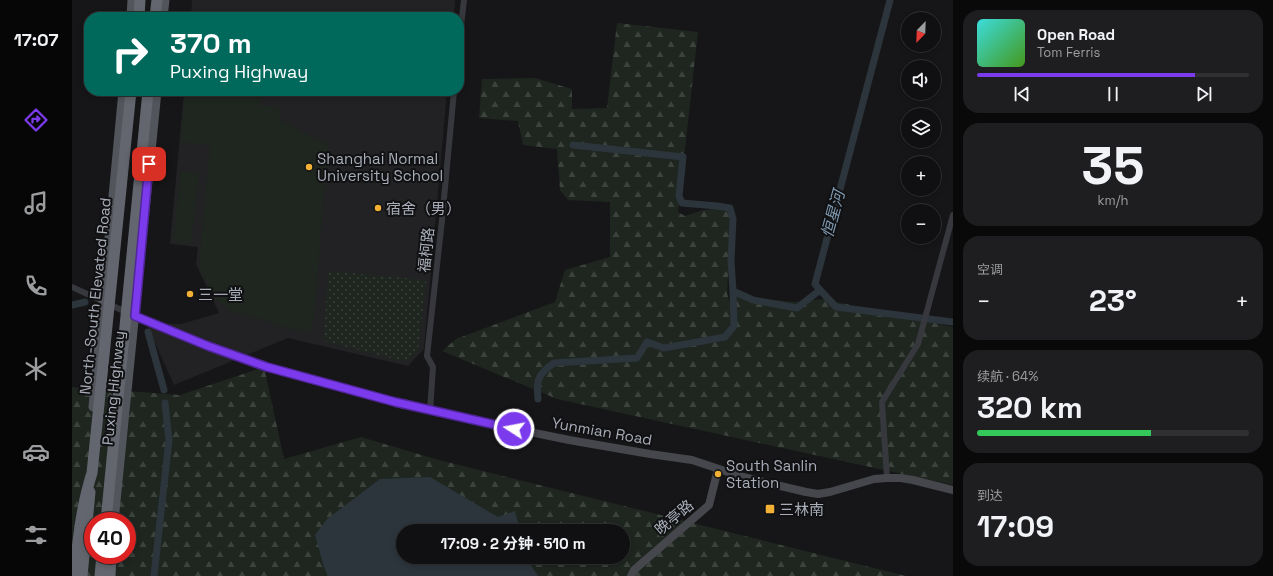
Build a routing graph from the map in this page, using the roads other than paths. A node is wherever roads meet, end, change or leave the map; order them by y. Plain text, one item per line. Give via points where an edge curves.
1 (132, 0) edge
2 (140, 0) edge
3 (157, 0) edge
4 (165, 0) edge
5 (464, 0) edge
6 (131, 12) edge
7 (139, 12) edge
8 (156, 12) edge
9 (164, 12) edge
10 (463, 12) edge
11 (123, 96) edge
12 (130, 96) edge
13 (148, 96) edge
14 (157, 96) edge
15 (453, 96) edge
16 (953, 215) edge
17 (72, 287) edge
18 (103, 301) junction
19 (135, 316) junction
20 (430, 411) junction
21 (718, 469) junction
22 (92, 473) junction
23 (887, 478) junction
24 (953, 490) edge
25 (108, 496) junction
26 (107, 512) edge
27 (109, 512) edge
28 (115, 512) edge
29 (101, 564) edge
30 (111, 564) edge
31 (74, 576) edge
32 (77, 576) edge
33 (82, 576) edge
34 (100, 576) edge
35 (110, 576) edge
36 (631, 576) edge

1 - 6 main road
2 - 7 highway
3 - 8 highway
4 - 9 main road
5 - 10 street
11 - 18 main road, Puxing Highway
12 - 22 highway, North-South Elevated Road, bridge
13 - 25 highway, bridge
14 - 19 main road, Puxing Highway
15 - 20 street, 福柯路 via 427,356 433,367
16 - 23 street via 918,344 882,402
17 - 18 street
18 - 19 street
18 - 32 main road, Puxing Highway
19 - 20 street, Yunmian Road via 267,367
19 - 28 main road, Puxing Highway
20 - 21 street, Yunmian Road via 570,440 692,460
21 - 23 street, Yunmian Road via 818,494
21 - 36 street, 晚亭路 via 709,505 634,570
22 - 31 highway, bridge via 84,500
22 - 33 highway, North-South Elevated Road, bridge
23 - 24 street, Yunmian Road via 913,480
25 - 26 highway, bridge
25 - 27 highway, bridge
29 - 34 highway
30 - 35 highway

